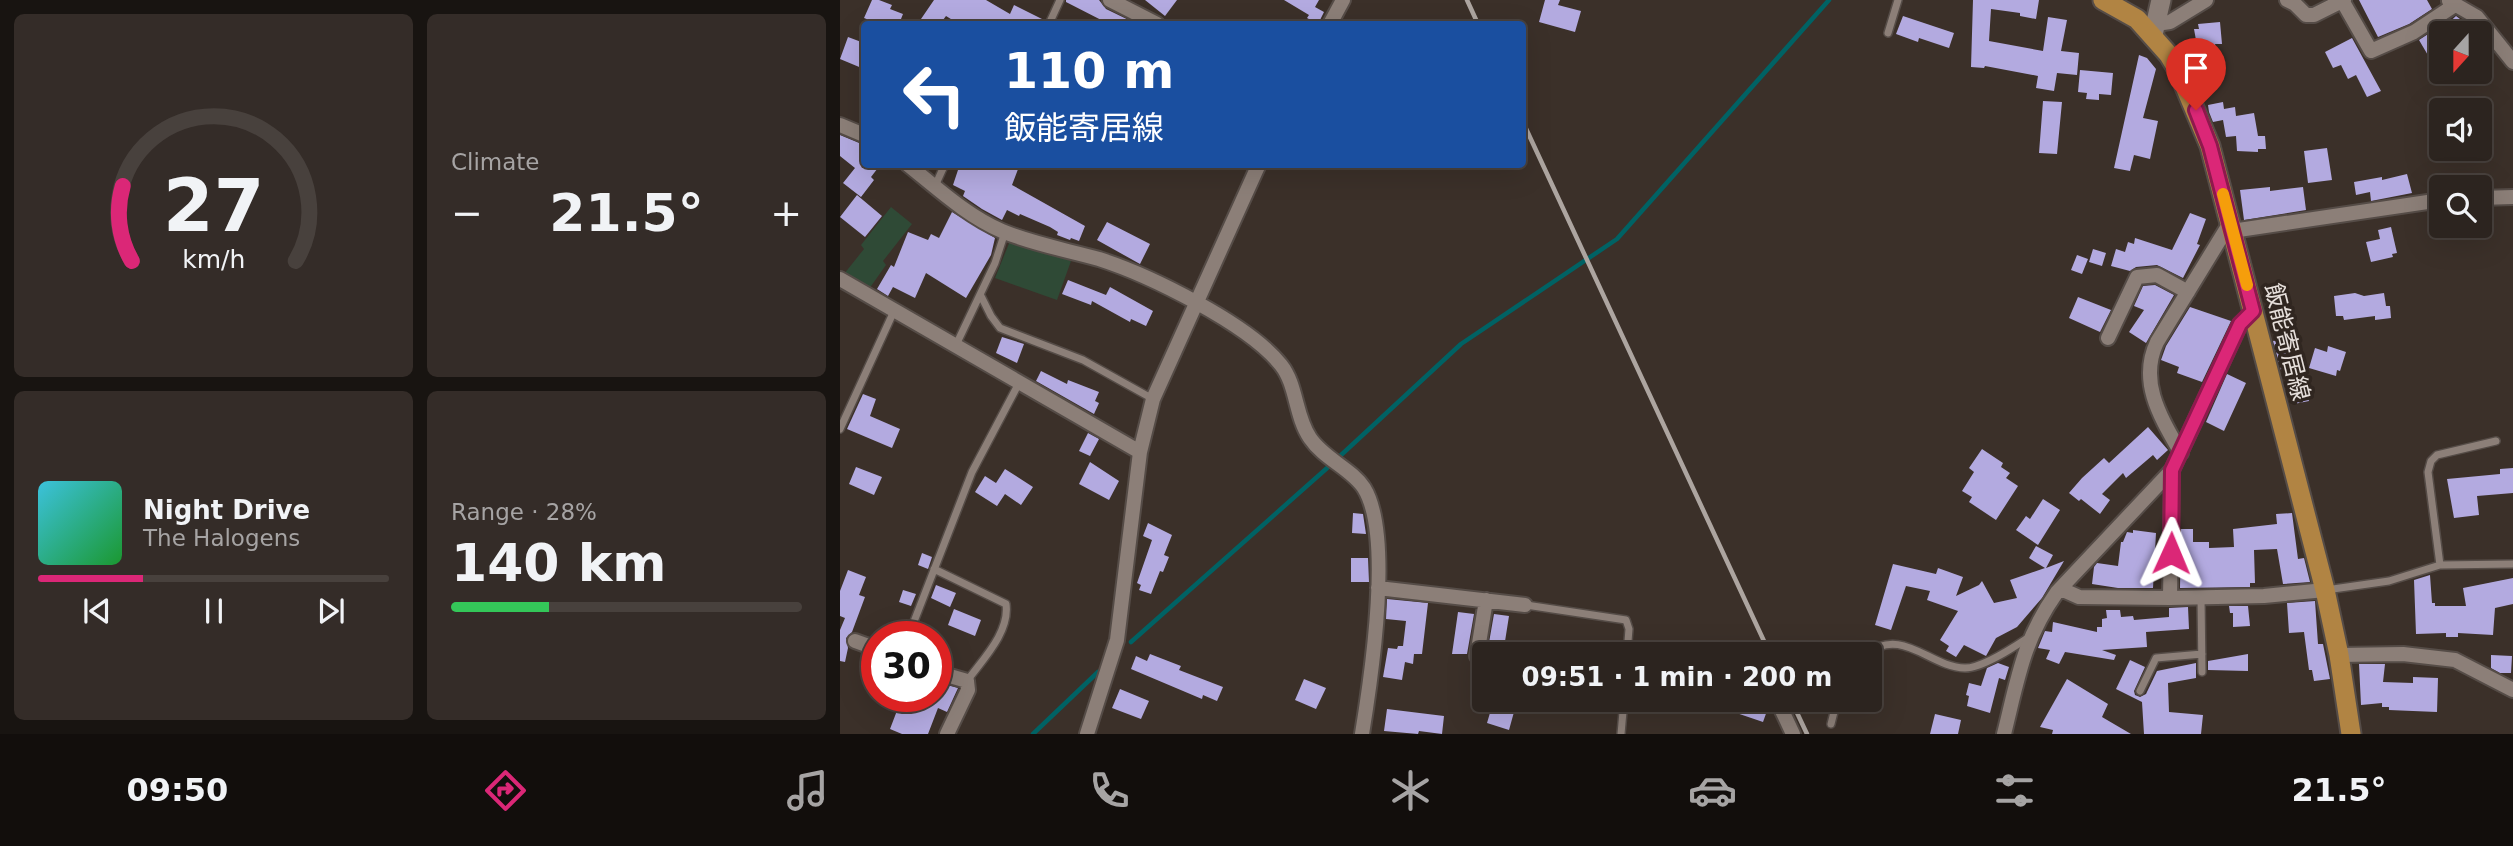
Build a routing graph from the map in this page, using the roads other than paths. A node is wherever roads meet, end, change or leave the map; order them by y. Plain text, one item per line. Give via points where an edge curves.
1 (1060, 0) edge
2 (1343, 0) edge
3 (1898, 0) edge
4 (2103, 0) edge
5 (2161, 0) edge
6 (2206, 0) edge
7 (2287, 0) edge
8 (2344, 1) edge
9 (1117, 2) edge
10 (2452, 3) edge
11 (1050, 21) edge
12 (1152, 21) edge
13 (1331, 21) edge
14 (2155, 29) junction
15 (1888, 33) dead end
16 (2513, 62) edge
17 (840, 125) edge
18 (861, 134) edge
19 (912, 168) edge
20 (943, 168) edge
21 (1257, 168) edge
22 (935, 186) junction
23 (2513, 197) edge
24 (2492, 198) edge
25 (2429, 202) edge
26 (2231, 227) junction
27 (1005, 232) junction
28 (840, 279) edge
29 (2188, 292) junction
30 (981, 296) junction
31 (1196, 303) junction
32 (894, 311) junction
33 (2253, 311) junction
34 (2108, 338) dead end
35 (956, 346) junction
36 (1019, 383) junction
37 (1153, 399) junction
38 (840, 429) edge
39 (2496, 441) dead end
40 (1140, 452) junction
41 (2181, 453) junction
42 (2172, 470) junction
43 (2513, 564) edge
44 (2440, 565) junction
45 (934, 569) junction
46 (1378, 588) junction
47 (2060, 589) junction
48 (2325, 590) junction
49 (2202, 597) junction
50 (2170, 598) junction
51 (1486, 600) junction
52 (1525, 605) joint
53 (914, 621) edge
54 (2030, 636) junction
55 (855, 641) dead end
56 (1479, 642) edge
57 (1628, 642) edge
58 (861, 643) edge
59 (1882, 646) edge
60 (2202, 654) junction
61 (2339, 655) junction
62 (2202, 672) dead end
63 (952, 677) edge
64 (967, 681) junction
65 (2513, 690) edge
66 (2140, 691) dead end
67 (1623, 712) edge
68 (1783, 712) edge
69 (1834, 712) edge
70 (1831, 724) dead end
71 (947, 734) edge
72 (1087, 734) edge
73 (1362, 734) edge
74 (1621, 734) edge
75 (1793, 734) edge
76 (2004, 734) edge
77 (2351, 734) edge

1 - 11 lane
2 - 13 street
3 - 15 lane
4 - 14 main road, 飯能寄居線
5 - 14 main road
6 - 14 street
7 - 8 street via 2305,15
8 - 10 street via 2371,51 2414,32
9 - 12 street
10 - 16 street via 2477,18
14 - 26 main road, 飯能寄居線 via 2210,146
17 - 18 street
19 - 22 street
20 - 22 lane
21 - 31 street
22 - 27 street
23 - 24 street
25 - 26 street
26 - 29 street
26 - 33 main road, 飯能寄居線
27 - 30 lane
27 - 31 street via 1119,266
28 - 32 street
29 - 34 street via 2157,275 2137,277
29 - 41 street via 2157,342 2149,381 2160,417
30 - 35 lane
30 - 37 lane via 1000,328 1083,360
31 - 37 street
31 - 46 street via 1254,338 1277,360 1308,436 1363,486 1376,527
32 - 35 street
32 - 38 lane
33 - 41 street via 2240,324
33 - 48 main road, 飯能寄居線
35 - 36 street
36 - 40 street
36 - 45 lane via 972,472
37 - 40 street
39 - 44 lane via 2437,454 2431,461 2428,472
40 - 72 street via 1117,640
41 - 42 street
42 - 47 street
42 - 50 street
43 - 44 lane
44 - 48 lane via 2389,581
45 - 53 lane
45 - 64 lane via 1006,604 1004,625
46 - 51 street
46 - 73 street via 1373,667
47 - 50 street via 2079,597
47 - 54 street
48 - 49 street
48 - 61 main road, 飯能寄居線
49 - 50 street
49 - 60 lane
51 - 52 street
51 - 56 street
52 - 57 lane via 1626,620
54 - 59 lane via 1965,668 1910,647
54 - 76 street
55 - 58 street
60 - 62 lane
60 - 66 lane via 2156,658
61 - 65 street via 2403,654 2455,660
61 - 77 main road, 飯能寄居線
63 - 64 street
64 - 71 street via 968,690
67 - 74 lane
68 - 75 street
69 - 70 lane

